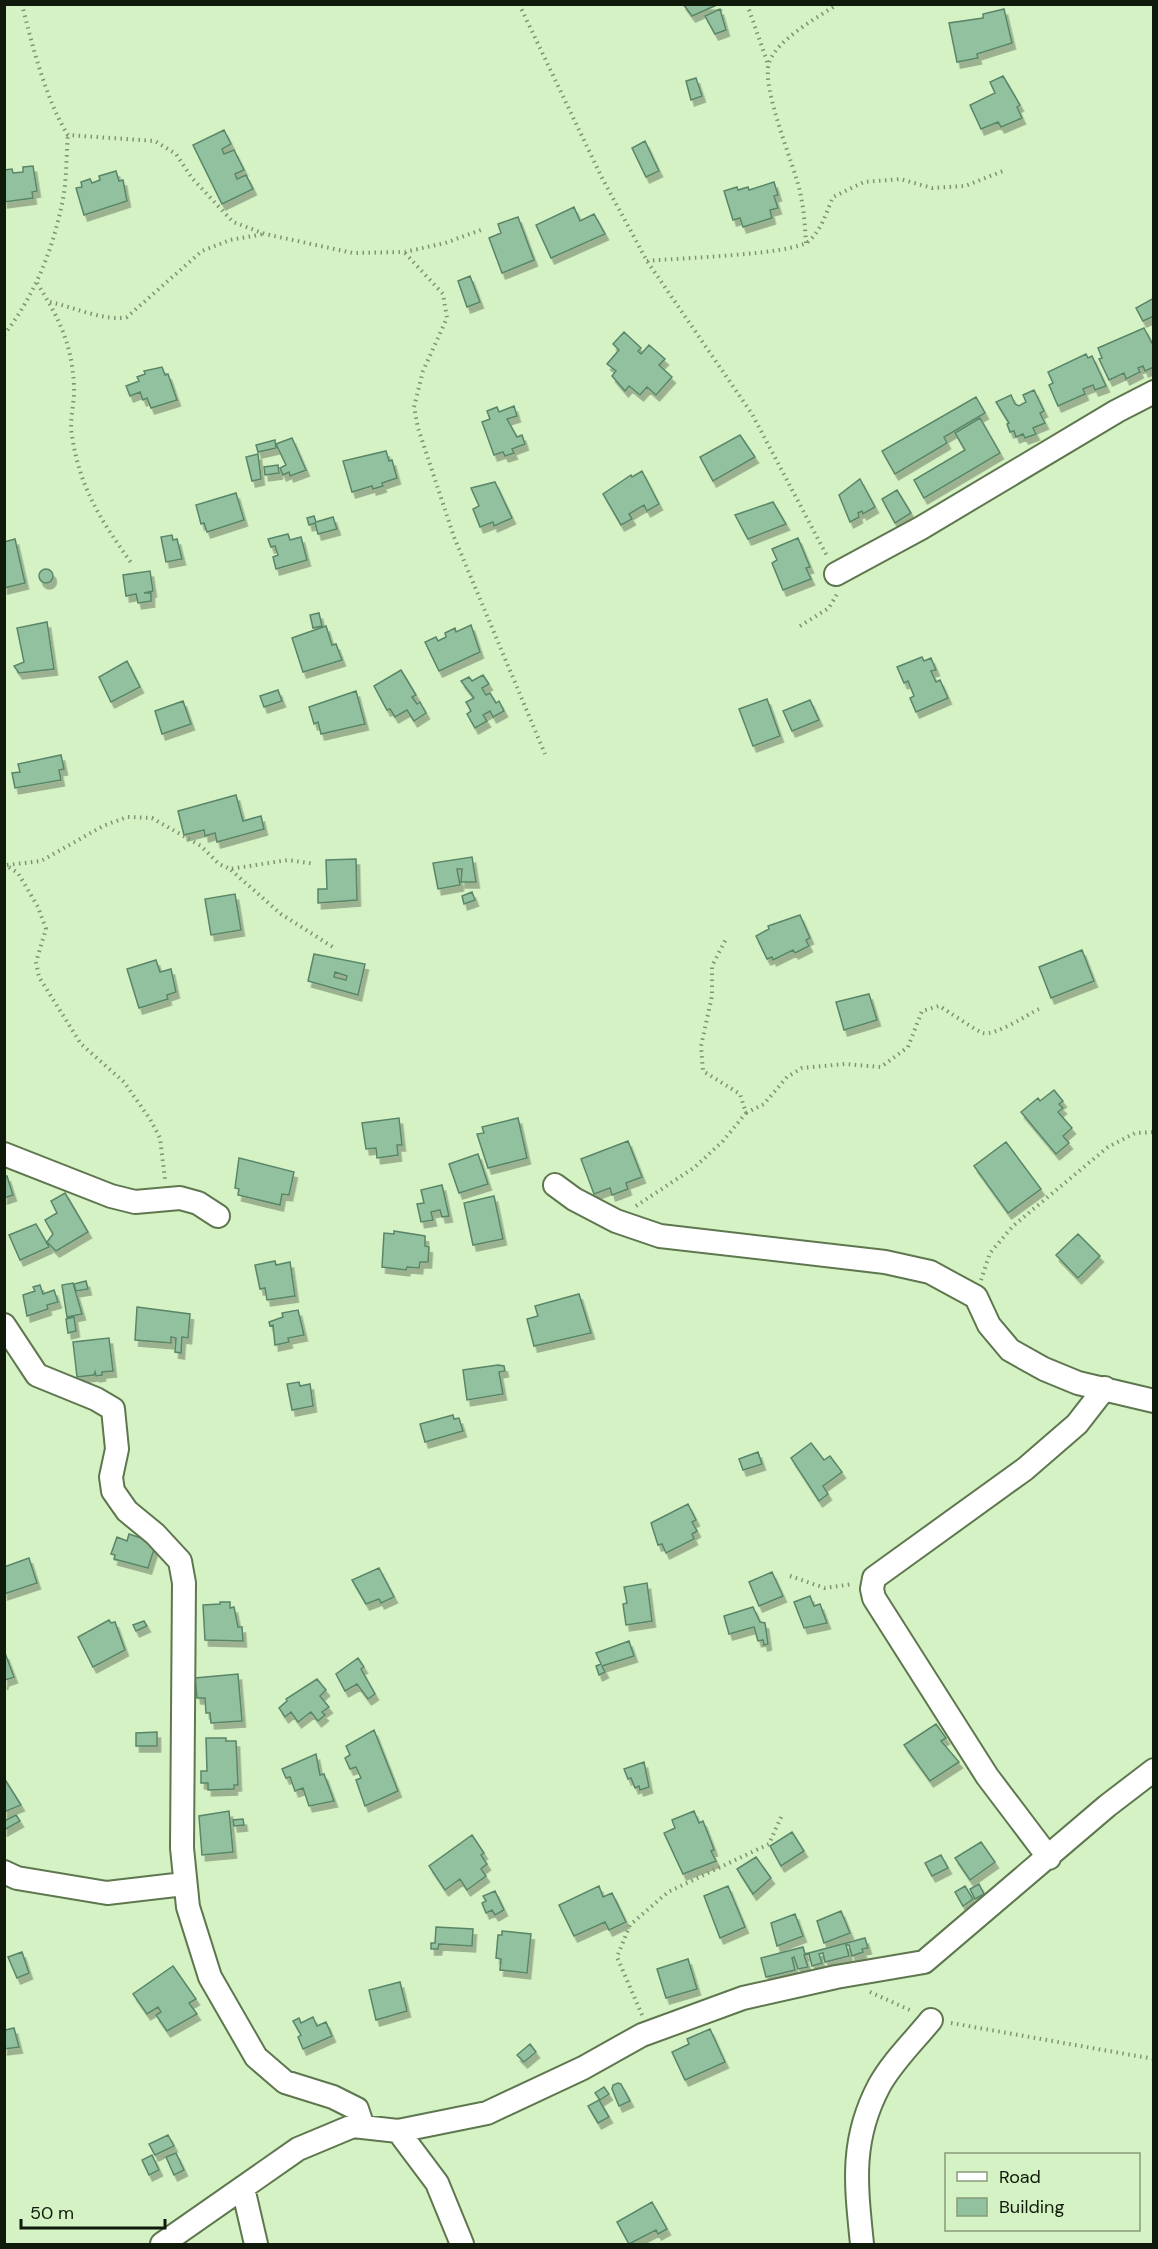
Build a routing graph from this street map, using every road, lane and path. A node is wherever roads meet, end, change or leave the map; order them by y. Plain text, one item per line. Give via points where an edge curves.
1 (22, 4) edge
2 (519, 4) edge
3 (747, 4) edge
4 (838, 4) edge
5 (768, 64) junction
6 (68, 135) junction
7 (1003, 171) dead end
8 (481, 230) dead end
9 (264, 234) junction
10 (807, 243) junction
11 (405, 252) junction
12 (647, 261) junction
13 (37, 284) junction
14 (49, 302) junction
15 (4, 335) edge
16 (1154, 392) edge
17 (132, 564) dead end
18 (836, 574) junction
19 (800, 626) dead end
20 (545, 754) dead end
21 (315, 864) dead end
22 (5, 865) edge
23 (230, 869) junction
24 (727, 937) dead end
25 (336, 949) dead end
26 (1038, 1009) dead end
27 (746, 1113) junction
28 (1154, 1132) edge
29 (4, 1154) edge
30 (555, 1185) dead end
31 (163, 1199) junction
32 (218, 1216) dead end
33 (616, 1221) junction
34 (976, 1297) junction
35 (4, 1325) edge
36 (1105, 1388) junction
37 (1154, 1401) edge
38 (790, 1576) dead end
39 (874, 1578) junction
40 (1154, 1770) edge
41 (782, 1815) dead end
42 (1049, 1858) junction
43 (4, 1872) edge
44 (184, 1884) junction
45 (868, 1991) dead end
46 (931, 2020) junction
47 (648, 2022) dead end
48 (1154, 2059) edge
49 (363, 2127) junction
50 (398, 2130) junction
51 (243, 2188) junction
52 (164, 2243) edge
53 (256, 2244) edge
54 (462, 2244) edge
55 (862, 2244) edge

1 - 6 path via 30,40 58,120
2 - 12 path
3 - 5 path
4 - 5 path via 795,33 776,50
5 - 10 path via 773,100 800,191
6 - 9 path via 155,141 176,154 192,178 233,222
6 - 13 path via 63,203
7 - 10 path via 954,187 932,188 900,178 864,182 833,196 820,229
8 - 11 path
9 - 11 path via 353,253
9 - 14 path via 230,240 202,251 128,317 114,320
10 - 12 path via 771,251
11 - 20 path via 443,294 447,318 423,371 414,407 418,428 454,537
12 - 18 path via 752,414
13 - 14 path
13 - 15 path
14 - 17 path via 59,316 69,347 74,387 71,434 81,478 89,500
16 - 18 street
18 - 19 path via 837,594 830,608
21 - 23 path via 288,860
22 - 23 path via 41,861 127,817 152,818 201,846
22 - 31 path via 18,873 46,929 36,962 39,976 81,1044 124,1082 160,1138 167,1189
23 - 25 path via 281,914
24 - 27 path via 712,966 712,996 701,1047 703,1071 740,1094
26 - 27 path via 991,1034 981,1033 939,1006 922,1011 908,1047 881,1068 845,1064 802,1068 787,1077 764,1104
27 - 33 path via 695,1167
28 - 34 path via 1135,1133 1108,1147 1013,1226 990,1253
29 - 31 street via 111,1196 135,1202
30 - 33 street via 574,1200
31 - 32 street via 198,1203
33 - 34 street via 660,1236 885,1262 930,1272
34 - 36 street via 989,1325 1010,1350 1078,1383
35 - 44 street via 37,1375 113,1409 117,1449 111,1477 113,1491 127,1511 180,1562 184,1583
36 - 37 street
36 - 39 street via 1077,1424 1024,1469
38 - 39 path via 825,1588
39 - 42 street via 874,1599 987,1776
40 - 42 street
41 - 47 path via 769,1844 668,1892 630,1925 617,1957 639,2011
42 - 50 street via 924,1962 743,1998 642,2035 487,2114
43 - 44 street via 17,1878 107,1893
44 - 49 street via 210,1977 256,2057 285,2082 357,2109
45 - 46 path
46 - 48 path
46 - 55 street via 880,2084 864,2122 855,2170
49 - 50 street
49 - 51 street via 353,2126 298,2149
50 - 54 street via 437,2183
51 - 52 street
51 - 53 street

